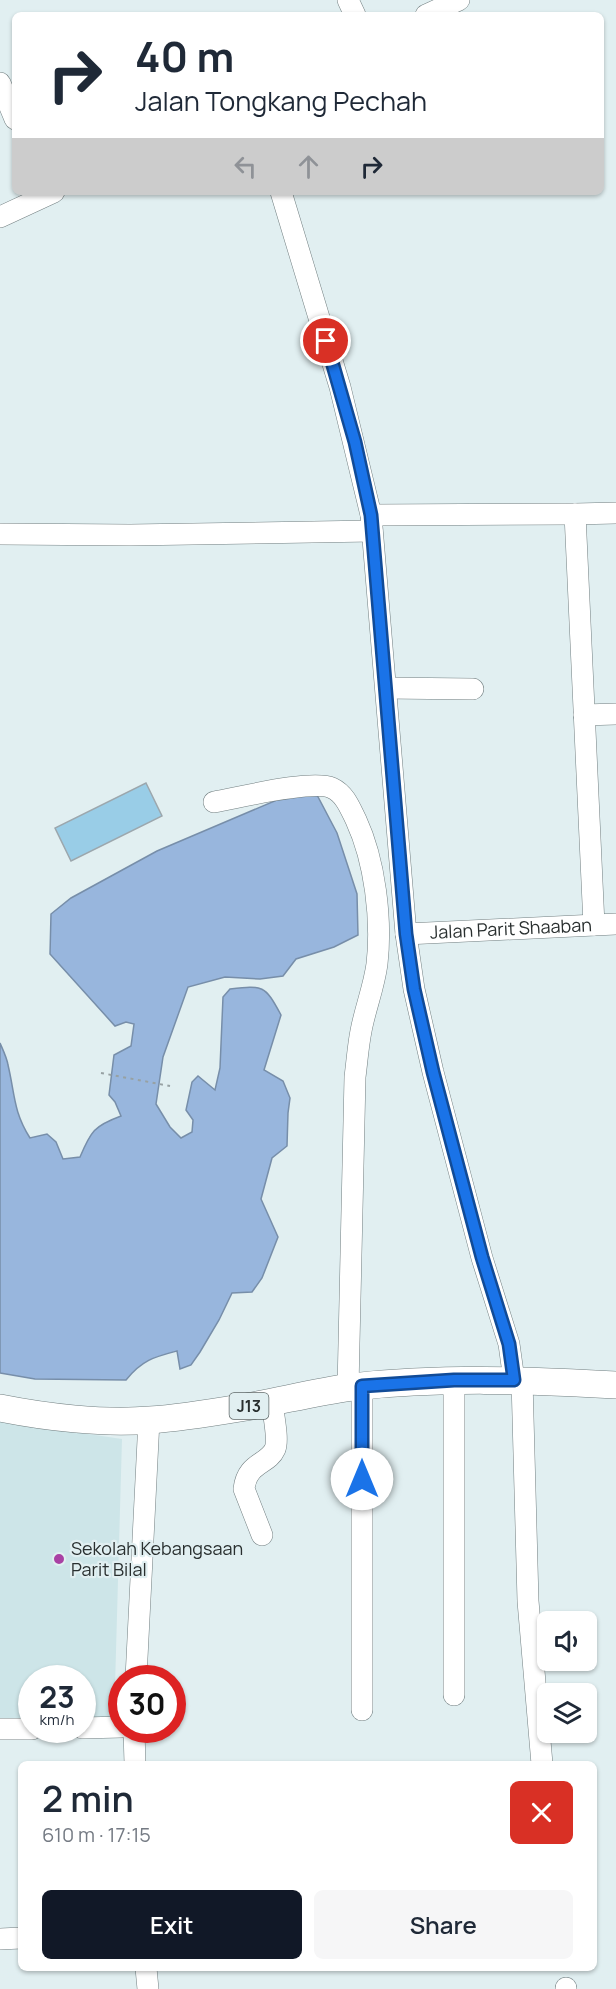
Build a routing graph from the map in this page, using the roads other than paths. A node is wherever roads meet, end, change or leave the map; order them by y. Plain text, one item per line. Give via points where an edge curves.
1 (459, 0) edge
2 (433, 12) edge
3 (0, 83) edge
4 (12, 112) edge
5 (44, 195) edge
6 (282, 195) edge
7 (0, 217) edge
8 (616, 513) edge
9 (575, 514) junction
10 (372, 523) junction
11 (0, 534) edge
12 (386, 687) junction
13 (473, 689) dead end
14 (616, 714) edge
15 (584, 715) junction
16 (214, 802) dead end
17 (616, 924) edge
18 (594, 925) junction
19 (406, 934) junction
20 (454, 1380) junction
21 (518, 1380) junction
22 (616, 1385) edge
23 (355, 1387) junction
24 (272, 1402) junction
25 (0, 1408) edge
26 (149, 1420) junction
27 (262, 1535) dead end
28 (137, 1665) edge
29 (454, 1695) dead end
30 (362, 1710) dead end
31 (0, 1729) edge
32 (18, 1729) edge
33 (134, 1743) edge
34 (135, 1761) edge
35 (542, 1761) edge
36 (18, 1938) edge
37 (0, 1939) edge
38 (146, 1971) edge
39 (148, 1989) edge

1 - 2 street
3 - 4 street
5 - 7 street
6 - 10 street via 340,387
8 - 9 street
9 - 10 street
9 - 15 street
10 - 11 street via 130,535
10 - 12 street
12 - 13 street
12 - 19 street
14 - 15 street
15 - 18 street
16 - 23 street via 307,785 331,787 345,798 361,832 370,866 378,935 355,1077
17 - 18 street, Jalan Parit Shaaban
18 - 19 street, Jalan Parit Shaaban
19 - 21 street via 433,1072
20 - 21 main road, J13
20 - 23 main road, J13
20 - 29 street
21 - 22 main road, J13
21 - 35 street via 528,1601
23 - 24 main road, J13
23 - 30 street
24 - 26 main road, J13
24 - 27 street via 275,1450 254,1467 244,1489
25 - 26 main road, J13 via 77,1418
26 - 28 street
31 - 32 street
33 - 34 street
36 - 37 street
38 - 39 street

